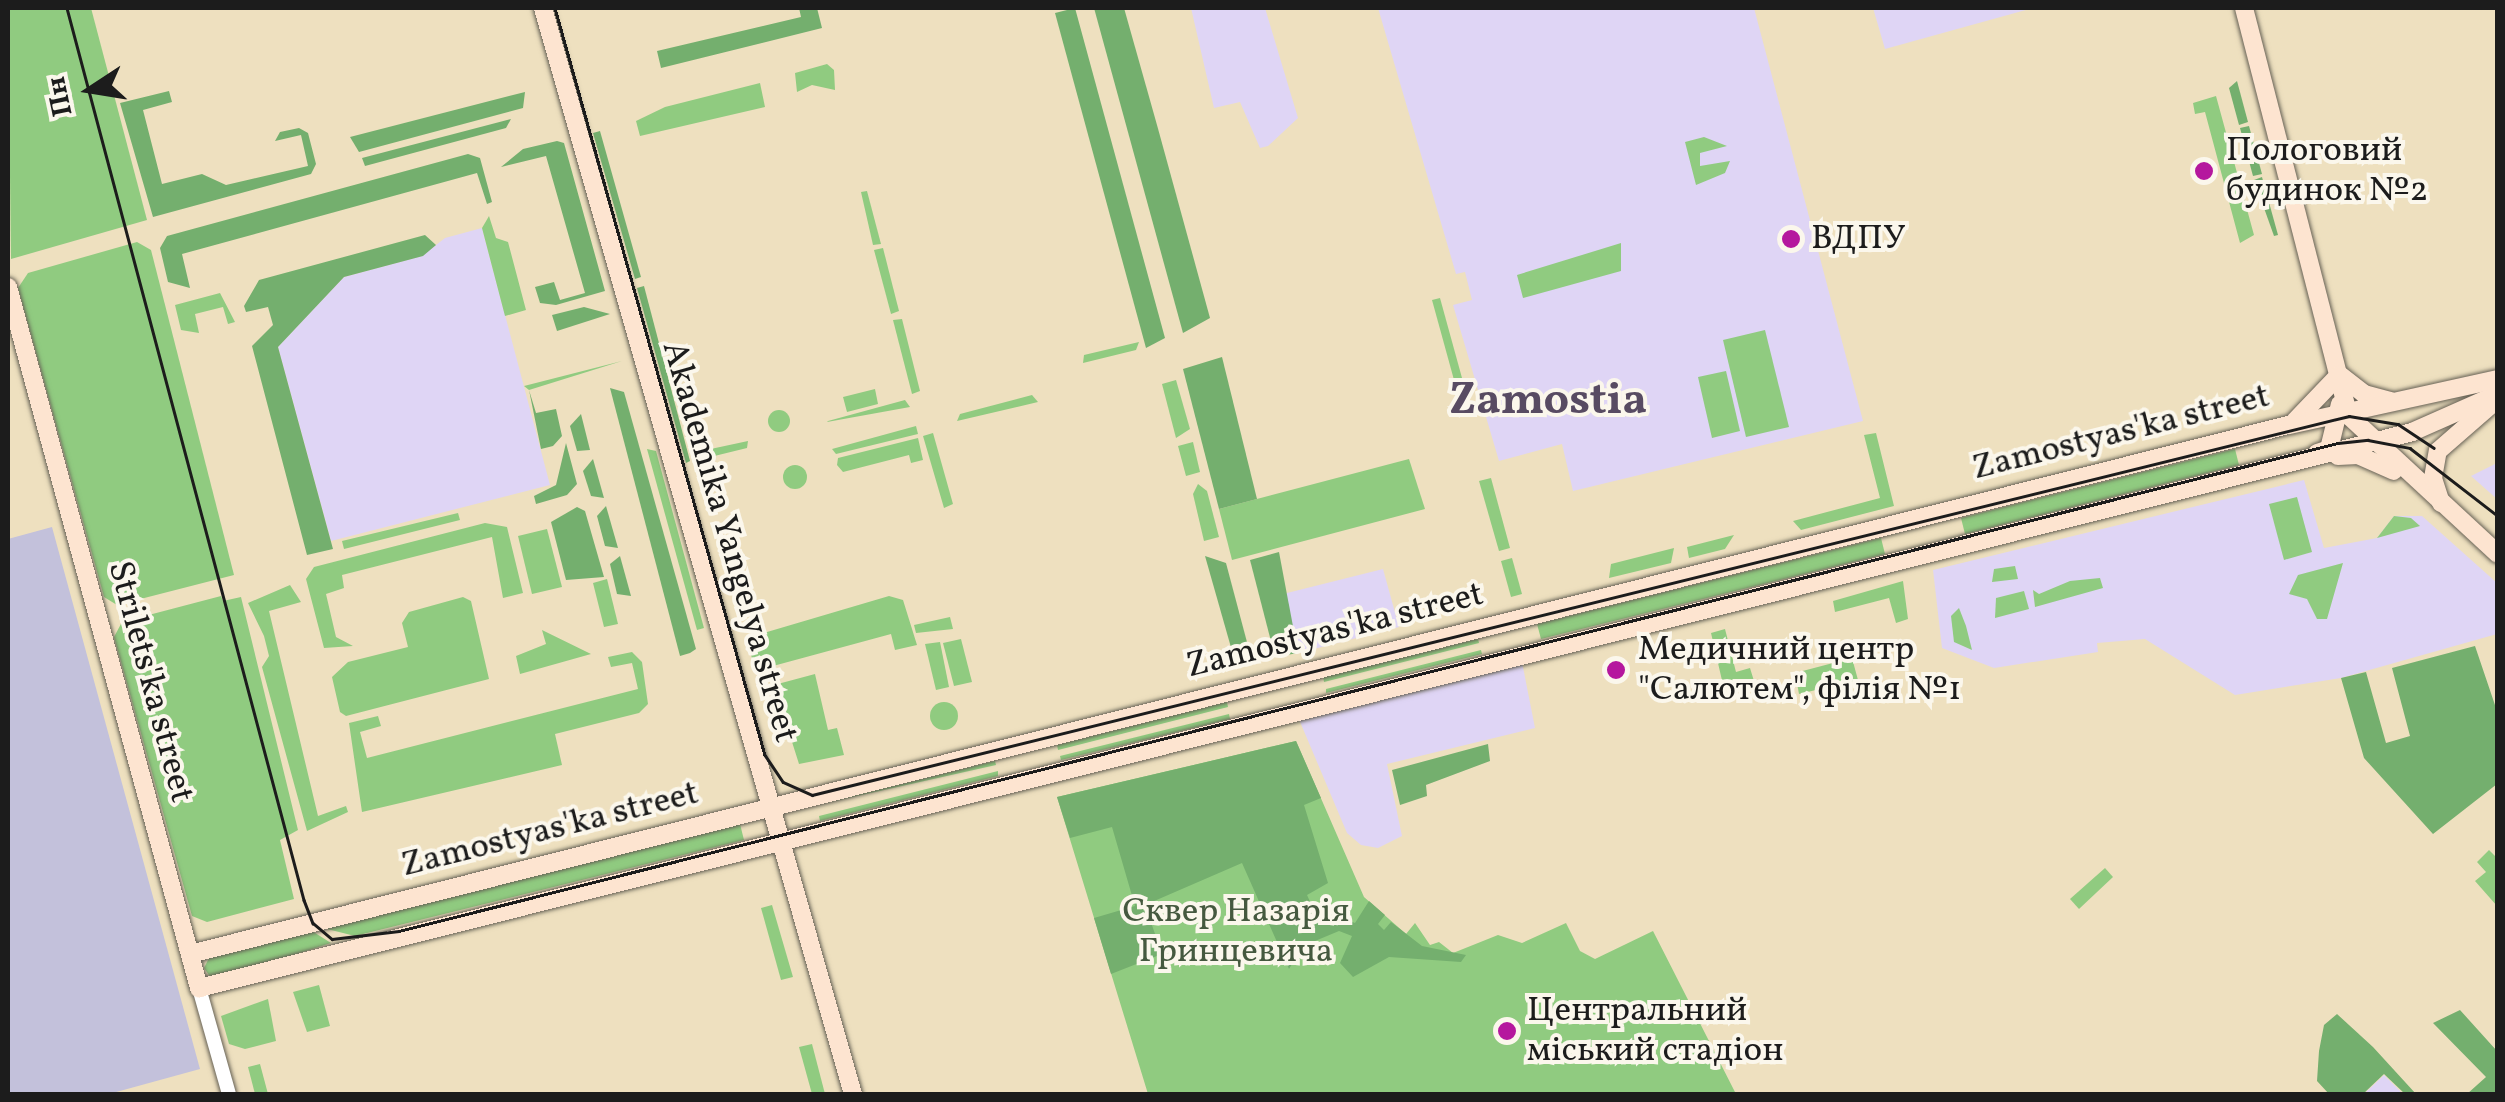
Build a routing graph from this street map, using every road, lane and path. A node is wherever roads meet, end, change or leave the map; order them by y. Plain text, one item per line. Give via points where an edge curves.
1 (543, 8) edge
2 (2244, 8) edge
3 (8, 287) edge
4 (2339, 374) junction
5 (2498, 380) edge
6 (2498, 397) edge
7 (2405, 404) junction
8 (2344, 412) junction
9 (2289, 425) junction
10 (2371, 442) junction
11 (2298, 460) junction
12 (2424, 488) junction
13 (2441, 504) junction
14 (2498, 554) edge
15 (772, 807) junction
16 (784, 839) junction
17 (190, 954) junction
18 (199, 988) junction
19 (229, 1094) edge
20 (854, 1094) edge

1 - 15 main road, Akademika Yangelya street
2 - 4 main road
3 - 17 main road, Strilets'ka street
4 - 7 main road via 2364,394
4 - 8 main road
4 - 9 main road via 2317,404
5 - 7 main road, Zamostyas'ka street
6 - 10 main road, Zamostyas'ka street via 2430,428
6 - 13 main road via 2438,452 2433,478
7 - 8 main road, Zamostyas'ka street
7 - 10 main road via 2376,418
8 - 9 main road, Zamostyas'ka street
8 - 10 main road
8 - 11 main road via 2329,448
9 - 15 main road, Zamostyas'ka street
10 - 11 main road, Zamostyas'ka street
10 - 12 main road
11 - 12 main road via 2358,456
11 - 16 main road, Zamostyas'ka street
12 - 13 main road
13 - 14 main road
15 - 16 main road, Akademika Yangelya street
15 - 17 main road, Zamostyas'ka street
16 - 18 main road, Zamostyas'ka street
16 - 20 main road, Akademika Yangelya street
17 - 18 main road, Strilets'ka street
18 - 19 street, Strilets'ka street

